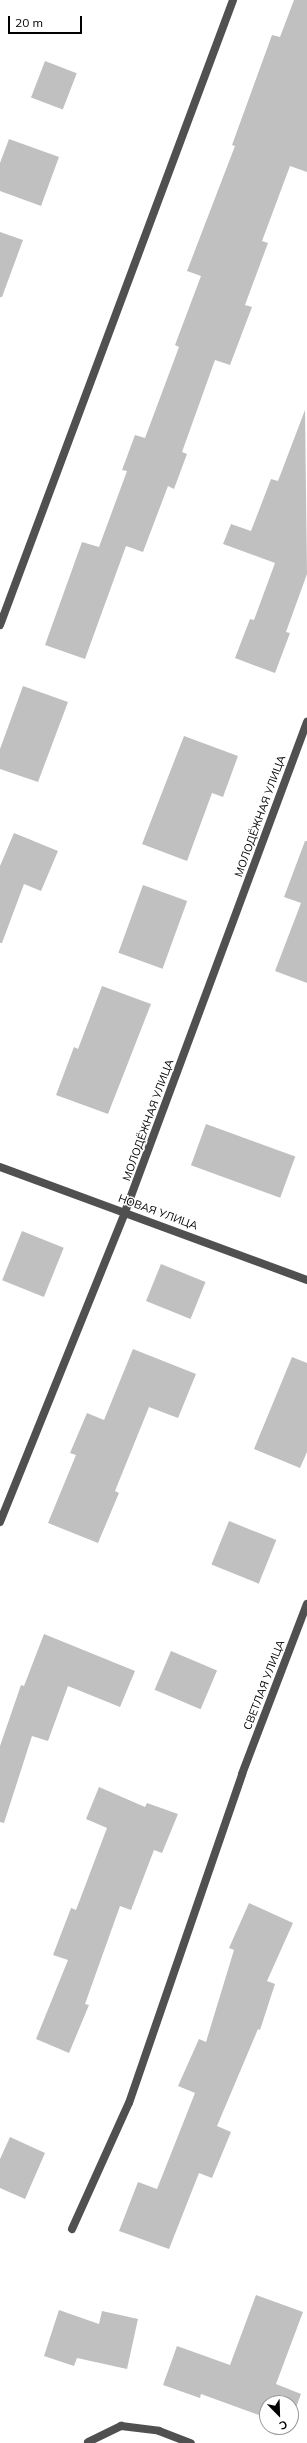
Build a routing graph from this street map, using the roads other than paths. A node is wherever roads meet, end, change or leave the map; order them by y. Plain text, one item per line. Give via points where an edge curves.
1 (233, 0) edge
2 (0, 625) edge
3 (307, 722) edge
4 (0, 1168) edge
5 (125, 1212) junction
6 (307, 1280) edge
7 (0, 1522) edge
8 (307, 1604) edge
9 (72, 2229) dead end
10 (88, 2442) edge
11 (191, 2443) edge

1 - 2 street
3 - 5 street, МОЛОДЁЖНАЯ УЛИЦА
4 - 5 street, НОВАЯ УЛИЦА
5 - 6 street, НОВАЯ УЛИЦА
5 - 7 street, МОЛОДЁЖНАЯ УЛИЦА
8 - 9 street, СВЕТЛАЯ УЛИЦА via 242,1774 129,2103
10 - 11 street via 121,2426 159,2432

